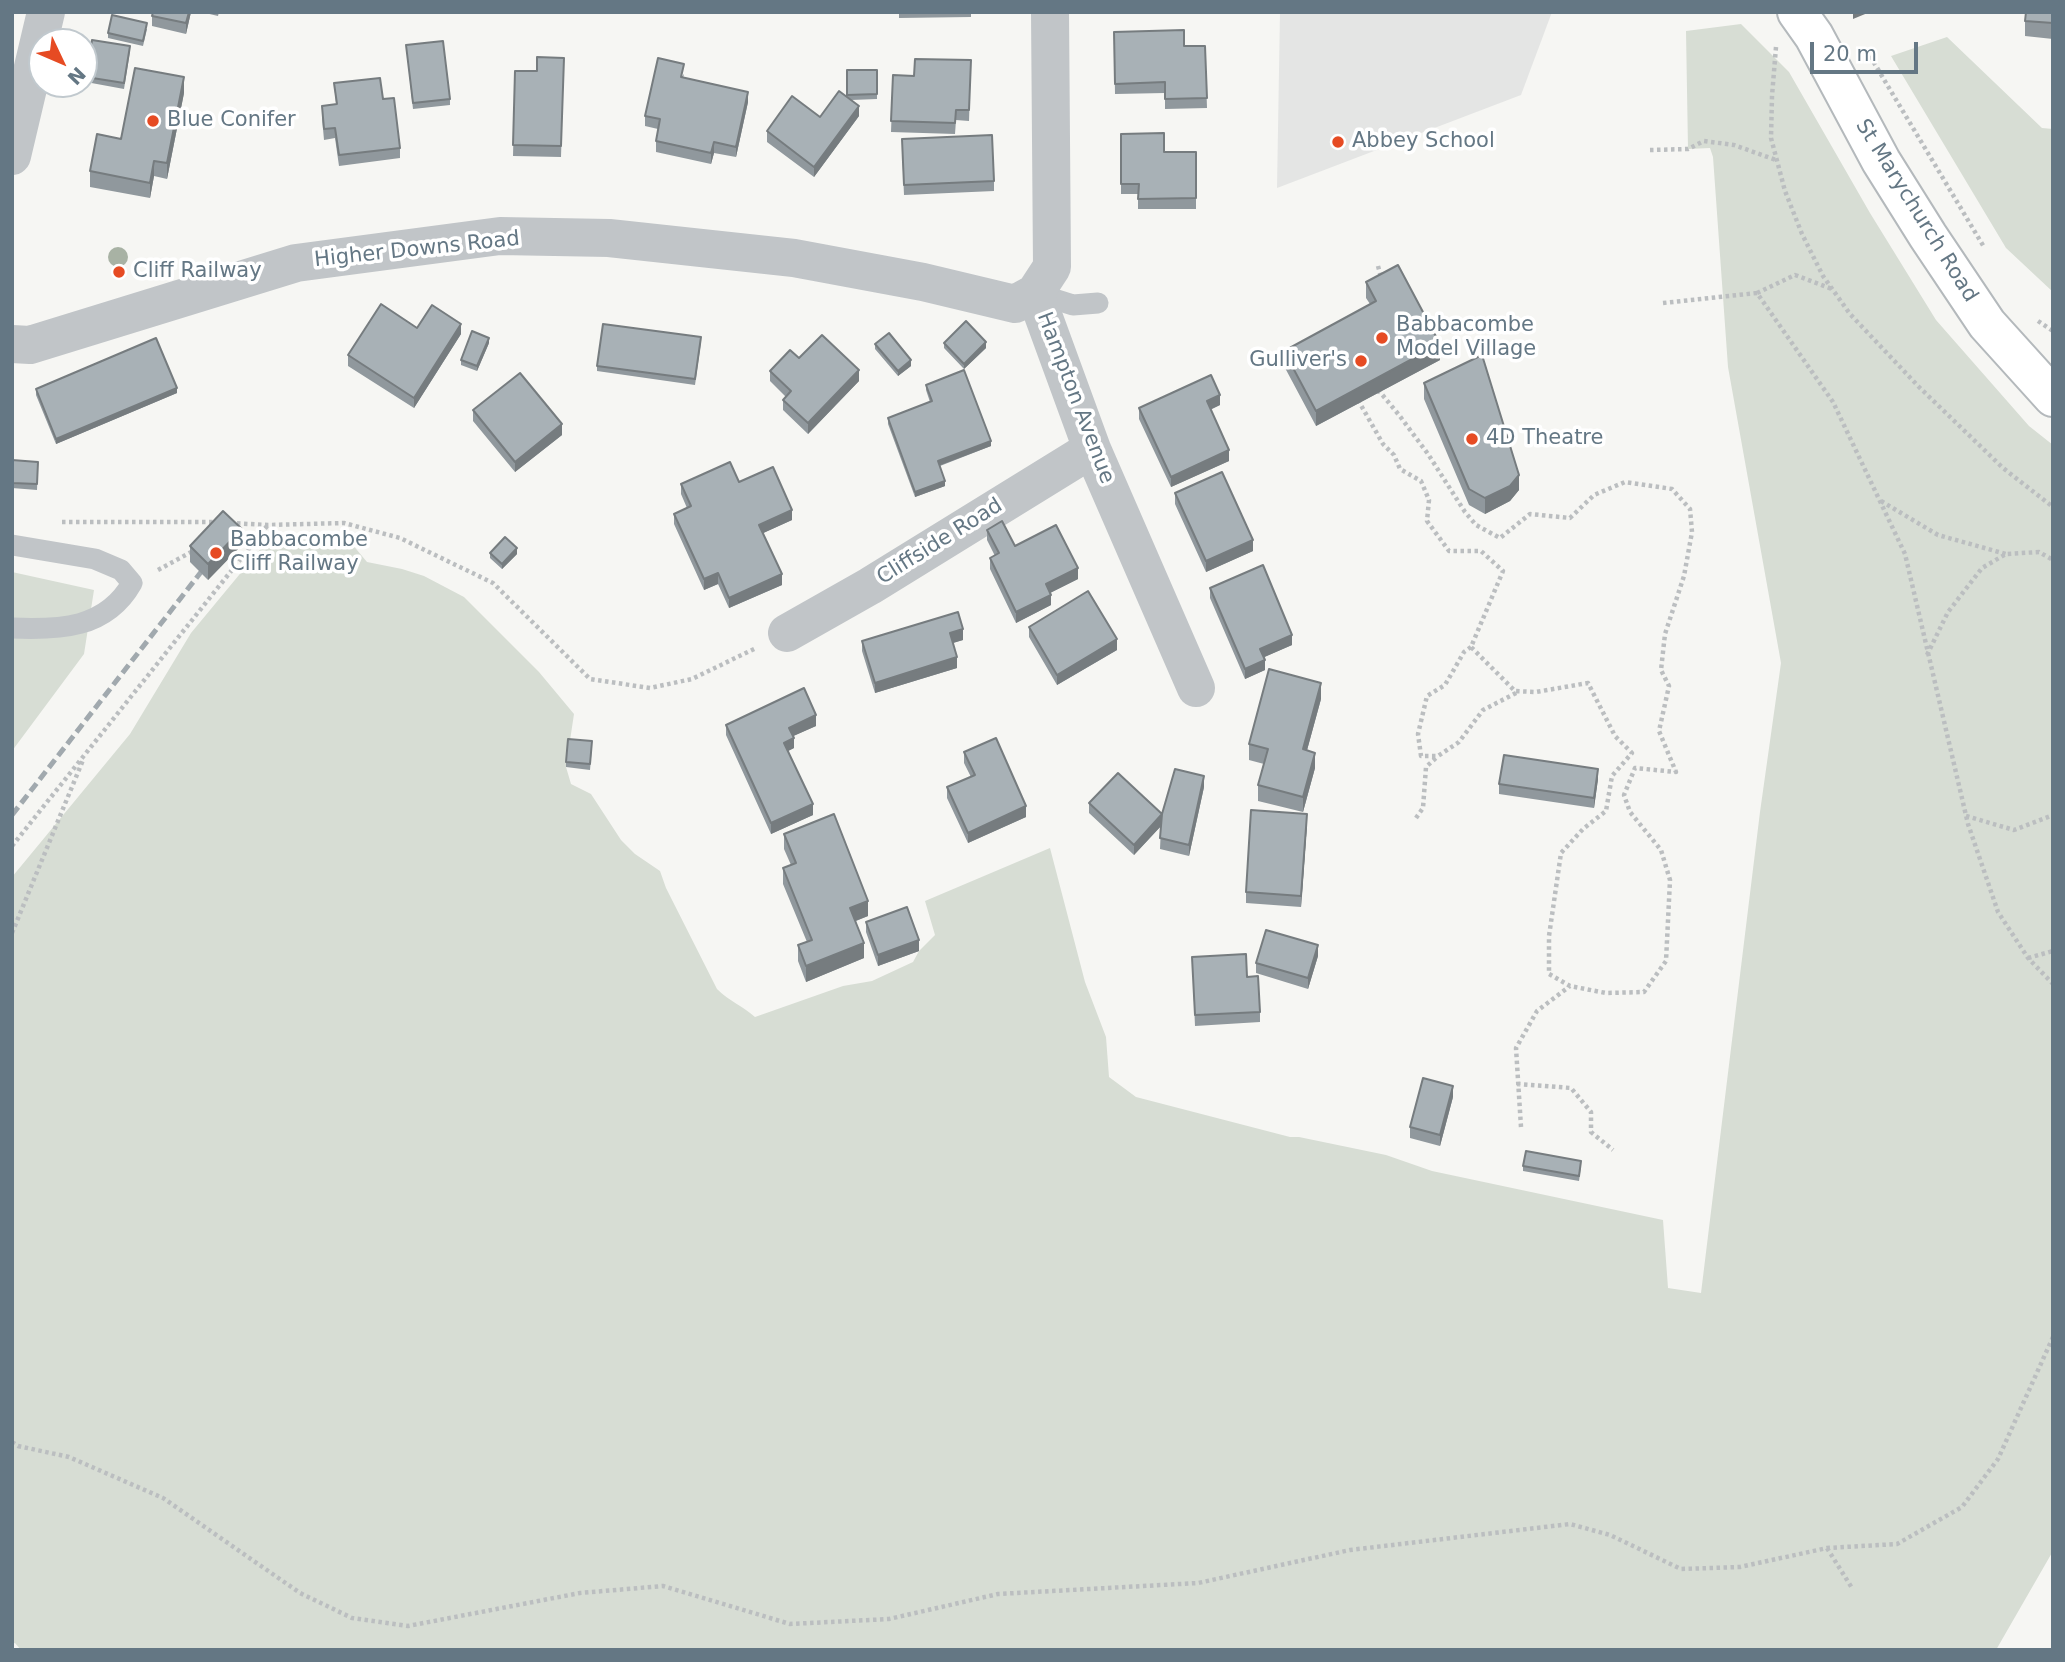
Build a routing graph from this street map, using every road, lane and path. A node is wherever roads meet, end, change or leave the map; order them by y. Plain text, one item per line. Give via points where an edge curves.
1 (46, 12) edge
2 (1050, 12) edge
3 (1799, 16) edge
4 (1868, 54) dead end
5 (1650, 150) dead end
6 (12, 156) edge
7 (1777, 160) junction
8 (1991, 258) dead end
9 (1378, 265) dead end
10 (1385, 288) edge
11 (1833, 290) junction
12 (1035, 293) junction
13 (1757, 293) junction
14 (1098, 303) dead end
15 (1663, 303) dead end
16 (2035, 318) dead end
17 (2053, 331) edge
18 (12, 344) edge
19 (1368, 389) edge
20 (1357, 394) edge
21 (2053, 397) edge
22 (1092, 449) junction
23 (1880, 500) junction
24 (2053, 507) edge
25 (51, 521) dead end
26 (217, 522) junction
27 (268, 525) junction
28 (210, 532) edge
29 (12, 545) edge
30 (195, 550) edge
31 (2006, 554) junction
32 (2053, 560) edge
33 (132, 583) junction
34 (12, 628) edge
35 (787, 633) joint
36 (1471, 647) junction
37 (1927, 655) junction
38 (1196, 688) dead end
39 (1518, 691) junction
40 (86, 753) junction
41 (1438, 756) junction
42 (1966, 816) junction
43 (2053, 816) edge
44 (1416, 818) dead end
45 (12, 846) edge
46 (12, 933) edge
47 (2053, 951) edge
48 (2028, 958) junction
49 (2053, 984) edge
50 (1570, 986) junction
51 (1517, 1084) junction
52 (1521, 1127) dead end
53 (1613, 1150) dead end
54 (2053, 1337) edge
55 (12, 1442) edge
56 (1827, 1548) junction
57 (1853, 1588) dead end

1 - 6 street
2 - 12 street, Hampton Avenue via 1052,267
3 - 7 path via 1777,42 1774,58 1771,138
3 - 21 main road, St Marychurch Road via 1928,236 1987,324
4 - 8 path
5 - 7 path via 1688,149 1704,141 1734,145
7 - 11 path via 1802,234
9 - 10 path
11 - 13 path via 1795,275
11 - 24 path via 1919,387 2004,468
12 - 14 lane via 1073,304
12 - 18 street, Higher Downs Road via 1016,304 794,257 609,238 500,236 296,263 30,345
12 - 22 street, Hampton Avenue
13 - 15 path
13 - 23 path via 1833,402
16 - 17 path
19 - 50 path via 1380,392 1399,415 1476,525 1500,538 1530,514 1570,518 1594,495 1625,482 1672,489 1690,509 1692,532 1665,635 1661,670 1669,686 1659,731 1676,772 1634,768 1624,795 1630,812 1661,850 1670,880 1666,961 1644,992 1606,993
20 - 36 path via 1358,404 1400,469 1421,481 1429,500 1427,521 1448,551 1481,551 1503,571
22 - 35 street, Cliffside Road
22 - 38 street, Hampton Avenue
23 - 31 path via 1938,535
23 - 37 path via 1905,554
25 - 26 path
26 - 27 path
26 - 28 path
27 - 35 path via 344,523 400,538 493,583 590,679 650,688 692,679
27 - 40 path
29 - 33 lane via 95,559 121,570
30 - 33 path
31 - 32 path via 2039,552
31 - 37 path via 1982,568 1948,612
33 - 34 lane via 123,600 84,623 52,630
36 - 39 path
36 - 41 path via 1445,685 1427,696 1418,734 1422,756
37 - 42 path
39 - 41 path via 1483,710 1459,743
39 - 50 path via 1588,683 1615,736 1632,753 1612,776 1606,811 1561,853 1549,936 1549,974
40 - 45 path
40 - 46 path
41 - 44 path via 1426,767 1423,808
42 - 43 path via 2014,830
42 - 48 path via 1998,912
47 - 48 path
48 - 49 path
50 - 51 path via 1537,1011 1516,1048
51 - 52 path
51 - 53 path via 1571,1088 1591,1112 1591,1132
54 - 56 path via 1998,1459 1962,1507 1897,1544
55 - 56 path via 69,1457 163,1498 300,1593 352,1618 408,1626 580,1593 663,1586 790,1624 889,1619 998,1594 1198,1583 1350,1550 1570,1524 1610,1535 1681,1569 1740,1567
56 - 57 path

